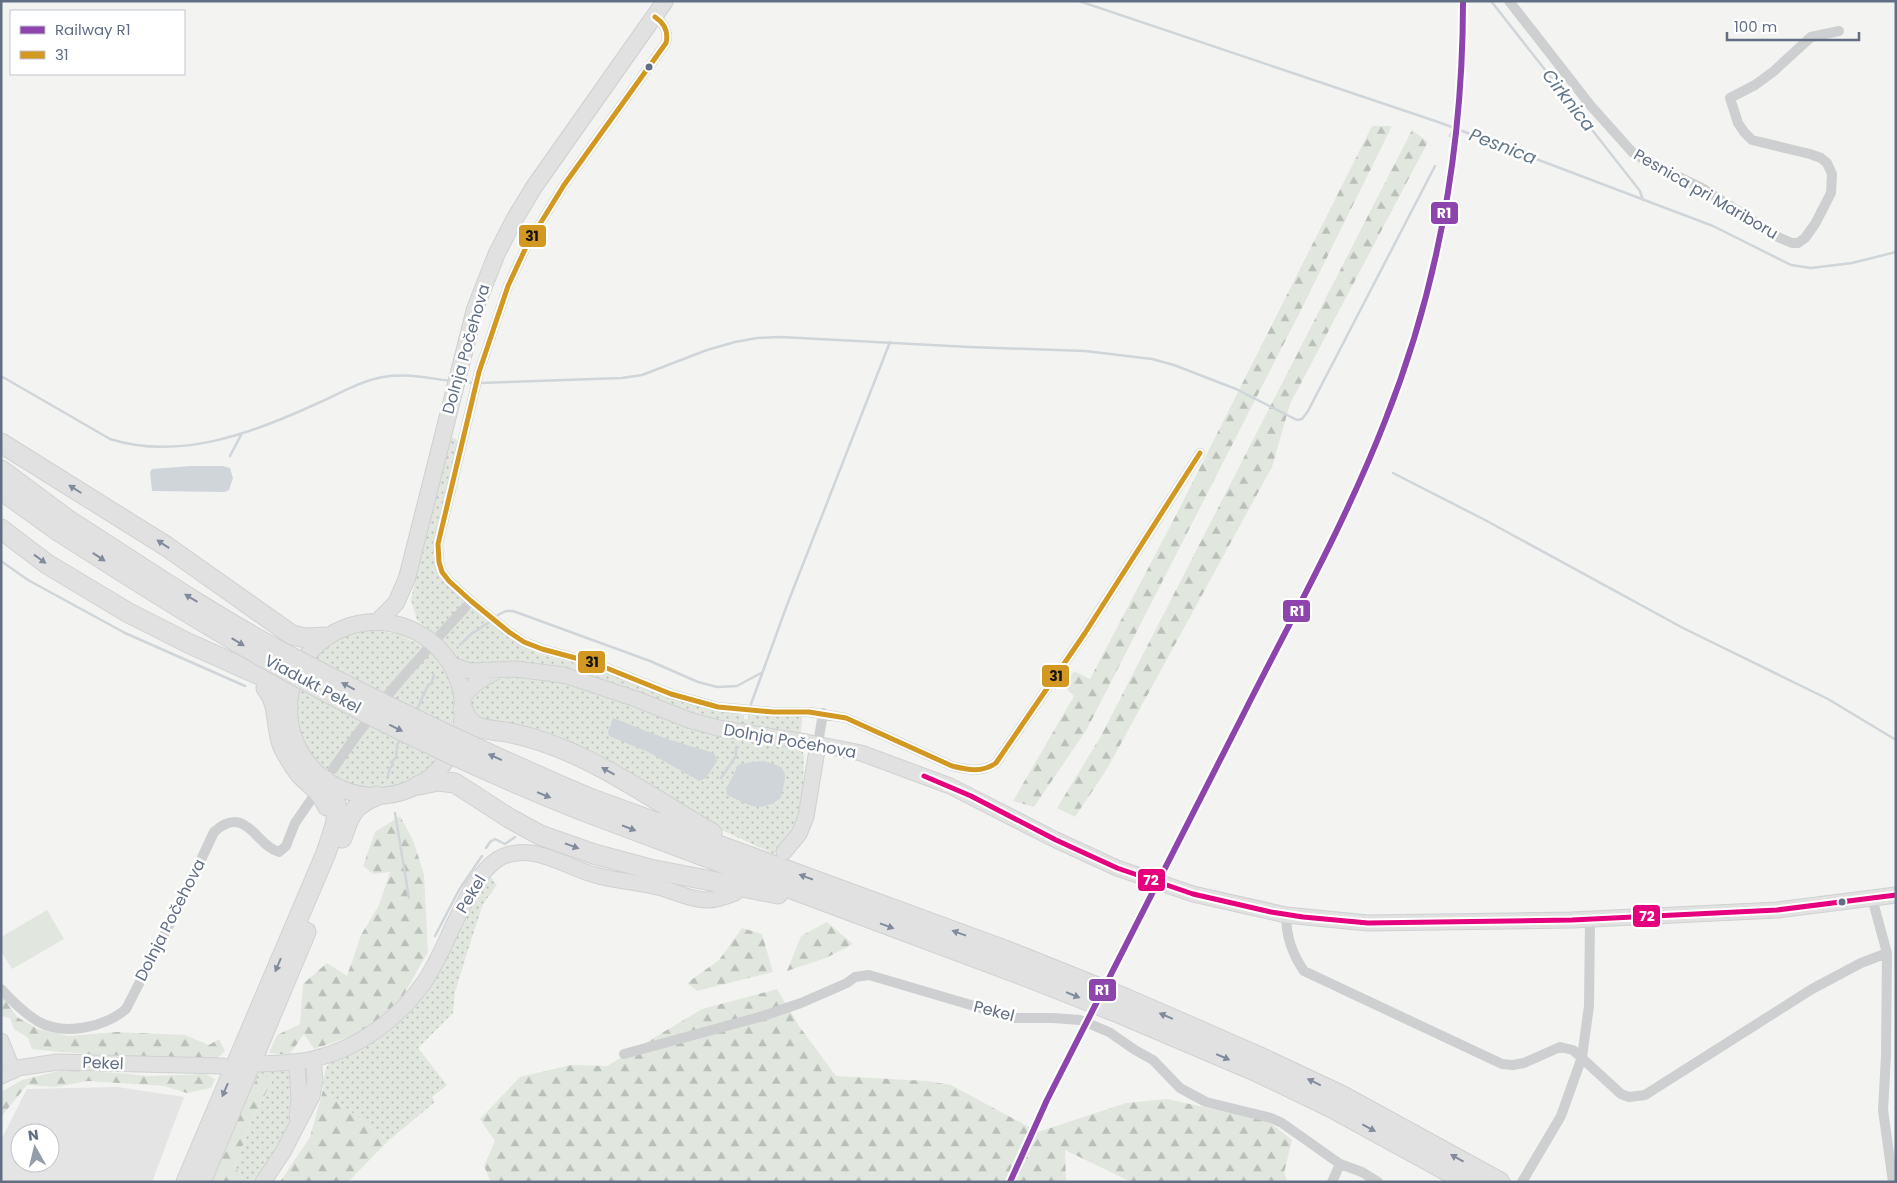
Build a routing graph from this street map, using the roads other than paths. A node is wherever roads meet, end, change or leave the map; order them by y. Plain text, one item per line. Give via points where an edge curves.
1 (1509, 1) edge
2 (660, 9) edge
3 (1839, 31) dead end
4 (444, 430) junction
5 (463, 435) junction
6 (1, 443) edge
7 (1200, 453) dead end
8 (1, 470) edge
9 (1, 490) edge
10 (63, 525) junction
11 (1, 529) edge
12 (407, 578) junction
13 (471, 601) junction
14 (378, 621) junction
15 (413, 630) junction
16 (442, 633) tunnel mouth
17 (324, 637) junction
18 (425, 652) tunnel mouth
19 (234, 665) junction
20 (452, 665) junction
21 (501, 670) junction
22 (463, 704) junction
23 (288, 708) junction
24 (823, 713) junction
25 (818, 744) junction
26 (329, 774) junction
27 (419, 786) junction
28 (376, 796) junction
29 (313, 797) dead end
30 (585, 804) junction
31 (782, 860) junction
32 (311, 888) junction
33 (734, 893) dead end
34 (1896, 895) edge
35 (1872, 898) junction
36 (841, 909) junction
37 (1286, 915) junction
38 (1590, 918) junction
39 (1887, 953) junction
40 (1, 989) edge
41 (1, 1041) edge
42 (624, 1054) dead end
43 (1582, 1057) junction
44 (313, 1059) junction
45 (297, 1062) junction
46 (260, 1064) dead end
47 (223, 1066) dead end
48 (6, 1072) edge
49 (295, 1128) junction
50 (1340, 1164) junction
51 (186, 1182) edge
52 (201, 1182) edge
53 (263, 1182) edge
54 (1332, 1182) edge
55 (1378, 1182) edge
56 (1467, 1182) edge
57 (1500, 1182) edge
58 (1522, 1182) edge
59 (1893, 1182) edge

1 - 3 street, Pesnica pri Mariboru via 1591,106 1633,152 1702,188 1792,243 1805,238 1831,193 1832,174 1827,162 1810,154 1752,140 1738,123 1730,98 1774,71 1810,38
2 - 4 main road, Dolnja Počehova via 534,186 497,253 475,309
2 - 5 street, Dolnja Počehova via 661,21 666,28 666,43 564,185 527,245 508,286 479,372
4 - 5 street
4 - 12 main road, Dolnja Počehova
5 - 13 street, Dolnja Počehova via 437,552 442,572
17 -> 6 highway via 306,638 292,634 166,546
7 - 24 street via 1085,633 996,763 986,769 952,766 846,718
8 - 10 highway
9 - 10 highway
10 - 30 highway, Viadukt Pekel, bridge via 183,610 377,719 468,763
11 -> 19 highway via 47,564 127,612
12 - 14 main road, Dolnja Počehova via 396,603
12 - 15 main road, Dolnja Počehova via 406,615
13 - 16 street
13 - 24 street via 524,642 594,664 671,694 718,707
14 - 15 main road via 400,624
14 - 17 main road via 356,623
15 - 20 main road via 432,642
17 - 23 main road via 301,664 292,685
18 - 26 street via 356,734
19 - 23 highway via 274,684 284,695
19 - 32 highway via 268,691 283,747 300,774 321,793 328,808 326,834
20 - 21 main road, Dolnja Počehova via 470,671
20 - 22 main road via 459,680
21 - 22 main road via 468,689
21 - 25 main road, Dolnja Počehova via 564,674 689,720 749,734
22 - 27 main road via 459,737 449,757
31 -> 22 highway via 722,839 577,755 537,740 472,725 465,717
23 - 26 main road via 290,727 300,753 311,768
24 - 25 street
25 - 31 main road via 806,817
25 - 37 main road, Dolnja Počehova via 861,753 950,786 1099,860 1164,885
26 - 28 main road via 348,792
26 - 32 highway via 338,814
27 - 28 main road via 400,793
27 -> 36 highway via 438,781 455,783 540,835 594,854 650,869 779,895 820,909
28 - 52 highway via 365,800 350,816 305,936
29 - 40 street, Dolnja Počehova via 295,823 286,846 279,852 244,825 229,824 214,832 126,1009 116,1017 83,1028 49,1025 28,1014
30 - 31 highway
30 -> 36 highway
57 -> 31 highway via 1342,1095 1258,1056 1125,998
32 -> 51 highway
33 - 44 main road, Pekel via 715,900 703,900 658,887 596,876 528,852 499,858 472,889 425,980 409,1002 368,1036
34 - 35 main road, Dolnja Počehova
35 - 38 main road, Dolnja Počehova via 1769,910
35 - 39 street
36 -> 56 highway via 1036,981 1255,1071 1332,1108
37 - 38 main road, Dolnja Počehova via 1368,923
37 - 43 street via 1286,927 1296,961 1304,971 1502,1064 1524,1063 1560,1047 1573,1050
38 - 43 street via 1589,1006
39 - 43 street via 1812,989 1645,1095 1629,1097 1622,1094
39 - 59 street via 1883,1110
41 - 48 main road
42 - 50 street, Pekel via 763,1016 855,977 869,976 1015,1018 1080,1020 1109,1032 1153,1060 1180,1088 1206,1102 1276,1120
43 - 58 street via 1561,1116
44 - 45 main road, Pekel
44 - 49 main road via 315,1080 312,1096
45 - 46 main road, Pekel
45 - 49 main road via 299,1101
47 - 48 main road, Pekel via 57,1062
49 - 53 main road
50 - 54 street
50 - 55 street, Pekel

